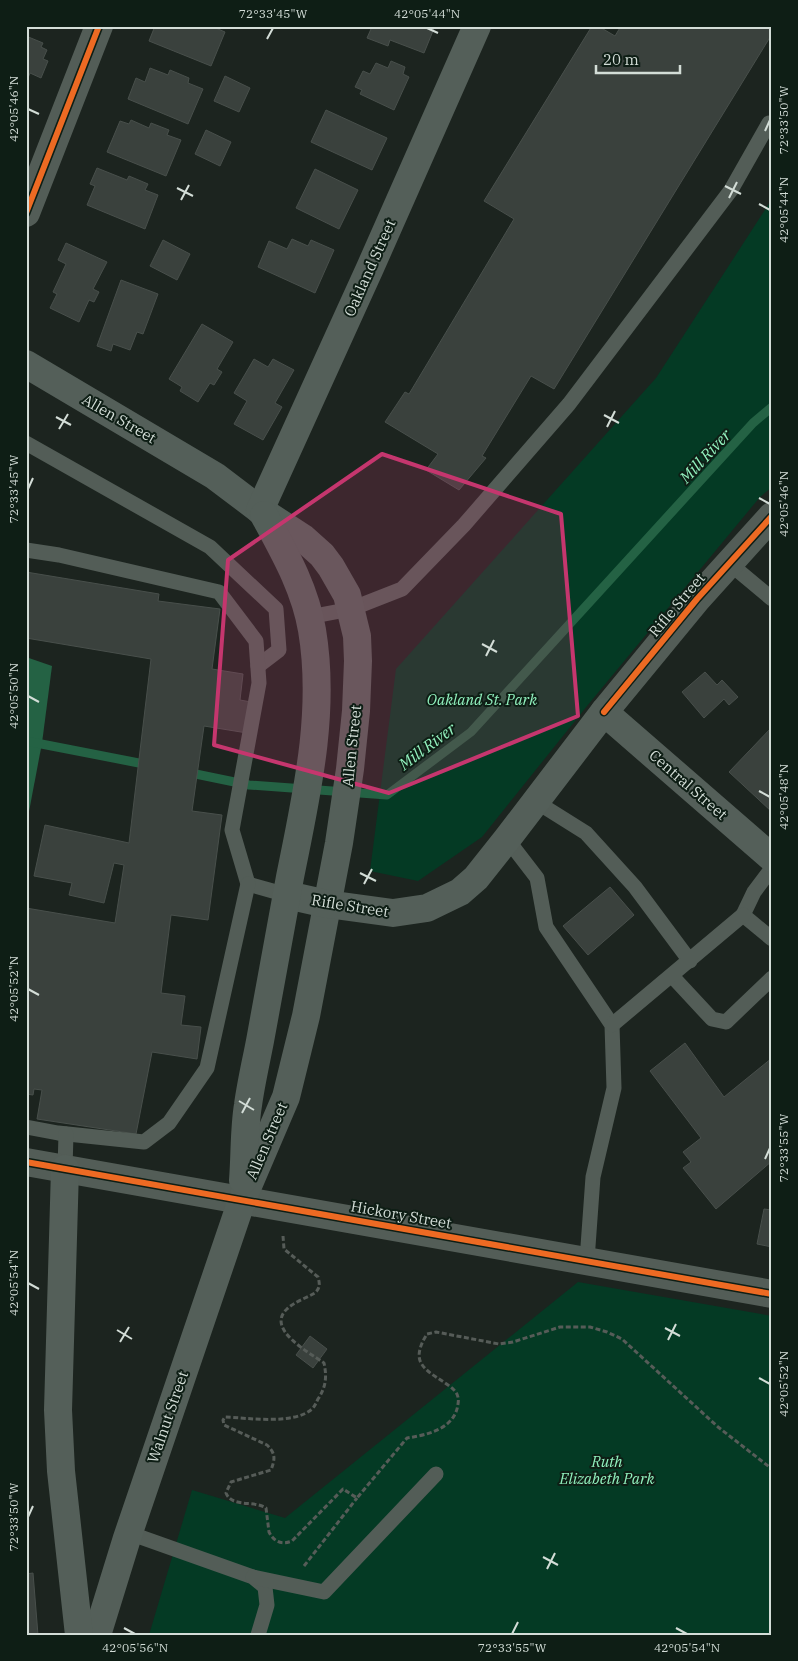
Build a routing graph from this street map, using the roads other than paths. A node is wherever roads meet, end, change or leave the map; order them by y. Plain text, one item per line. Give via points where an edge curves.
1 (99, 26) edge
2 (477, 26) edge
3 (769, 123) dead end
4 (26, 213) edge
5 (26, 364) edge
6 (26, 443) edge
7 (260, 510) junction
8 (772, 516) edge
9 (26, 550) edge
10 (729, 563) junction
11 (772, 599) edge
12 (351, 609) junction
13 (309, 616) junction
14 (258, 666) junction
15 (604, 712) junction
16 (535, 801) junction
17 (507, 839) junction
18 (772, 858) edge
19 (772, 868) edge
20 (248, 884) junction
21 (287, 895) junction
22 (326, 904) junction
23 (743, 915) junction
24 (772, 938) edge
25 (690, 960) junction
26 (672, 976) junction
27 (772, 978) edge
28 (612, 1025) junction
29 (26, 1128) edge
30 (66, 1134) junction
31 (26, 1162) edge
32 (65, 1169) junction
33 (242, 1200) junction
34 (587, 1260) junction
35 (772, 1294) edge
36 (436, 1474) dead end
37 (129, 1533) junction
38 (253, 1576) junction
39 (80, 1635) edge
40 (98, 1635) edge
41 (258, 1635) edge

1 - 4 street
2 - 7 main road, Oakland Street
3 - 12 lane via 732,190 530,450 402,589
5 - 7 main road, Allen Street via 215,476
6 - 14 lane via 210,547 276,609 279,650
7 - 12 main road, Allen Street via 303,538 322,555 340,581
7 - 13 main road, Allen Street via 296,574
8 - 10 street, Rifle Street
9 - 14 lane via 219,592 256,642
10 - 11 lane
10 - 15 street, Rifle Street
12 - 13 lane
12 - 22 main road, Allen Street via 357,636 356,711 339,843
13 - 21 main road, Allen Street via 316,661 315,726 302,823
14 - 20 lane via 259,683 232,830
15 - 16 main road, Rifle Street
15 - 18 main road, Central Street
16 - 17 main road, Rifle Street
16 - 25 lane via 586,833 635,887
17 - 22 main road, Rifle Street via 476,878 460,892 427,908 393,913
17 - 28 lane via 537,878 546,927
19 - 23 lane via 754,892
20 - 21 lane
20 - 30 lane via 207,1068 169,1123 144,1142
21 - 22 main road, Rifle Street
21 - 33 main road, Allen Street via 248,1106
22 - 33 main road, Allen Street via 306,1016 286,1097
23 - 24 lane
23 - 25 lane
25 - 26 lane
26 - 27 lane via 712,1019 726,1022
26 - 28 lane
28 - 34 lane via 614,1088 594,1177
29 - 30 lane
30 - 32 lane
31 - 32 street, Hickory Street
32 - 33 street, Hickory Street
32 - 39 main road via 58,1410 61,1471
33 - 34 street, Hickory Street
33 - 37 main road, Walnut Street
34 - 35 street, Hickory Street
36 - 38 lane via 324,1592
37 - 38 lane
37 - 40 main road, Walnut Street
38 - 41 lane via 265,1587 267,1604

